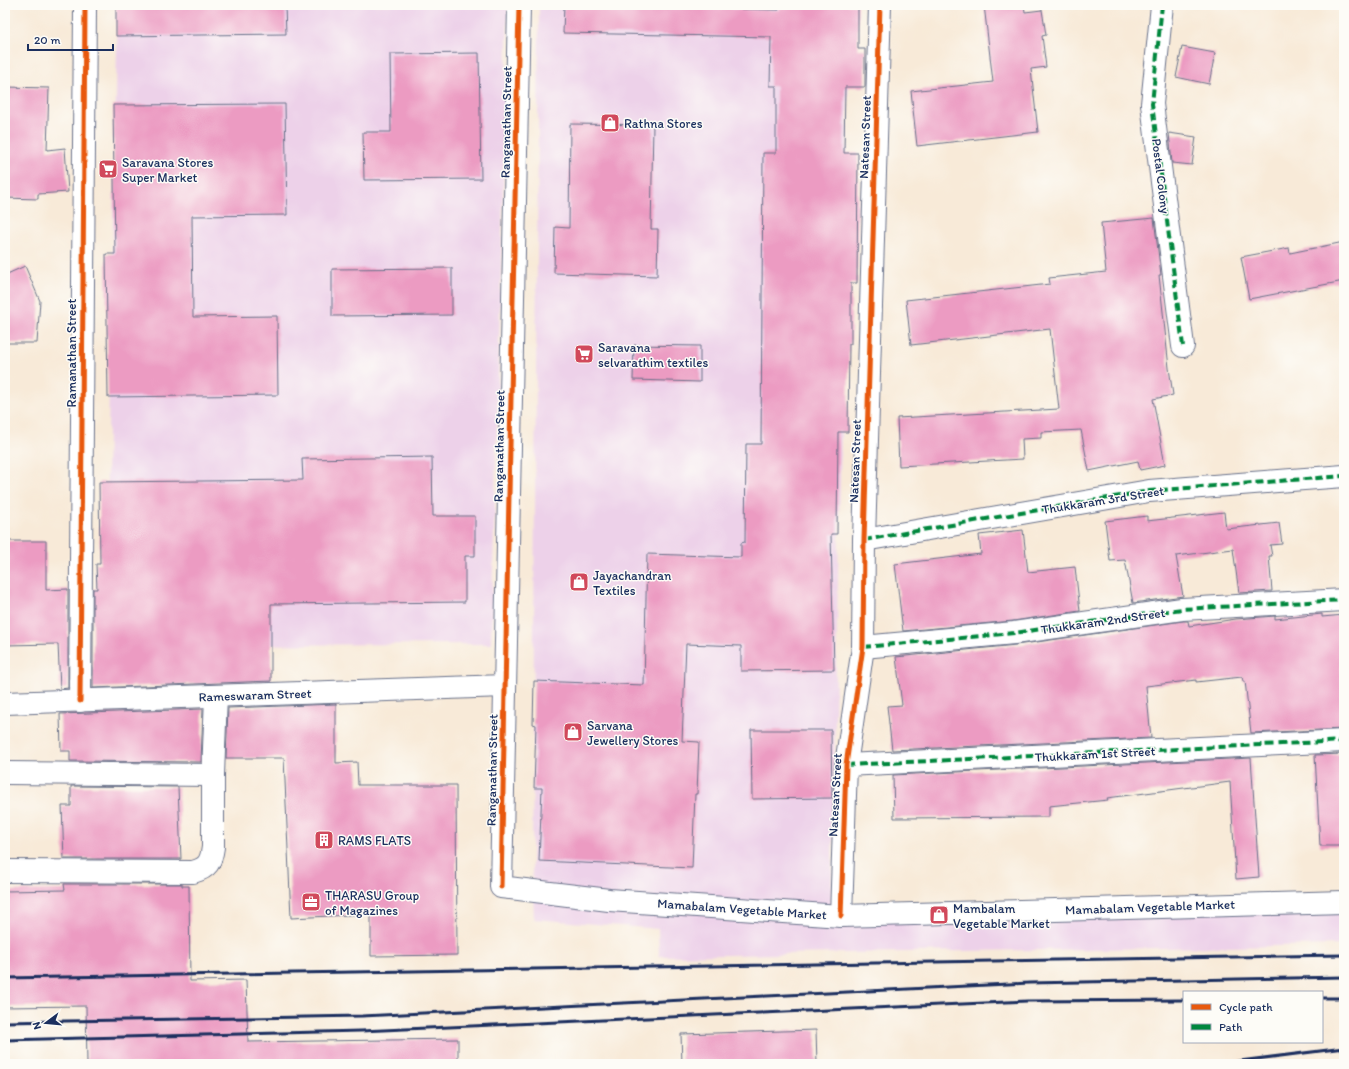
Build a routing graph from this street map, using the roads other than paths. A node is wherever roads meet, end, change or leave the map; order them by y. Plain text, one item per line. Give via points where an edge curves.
1 (85, 5) edge
2 (519, 5) edge
3 (880, 5) edge
4 (1162, 5) edge
5 (1183, 346) dead end
6 (1344, 476) edge
7 (864, 540) junction
8 (1344, 600) edge
9 (863, 647) junction
10 (505, 686) junction
11 (216, 696) junction
12 (80, 701) junction
13 (5, 703) edge
14 (1344, 741) edge
15 (846, 765) junction
16 (5, 773) edge
17 (214, 775) junction
18 (5, 872) edge
19 (501, 887) joint
20 (1344, 902) edge
21 (841, 916) junction

1 - 12 street, Ramanathan Street
2 - 10 street, Ranganathan Street
3 - 7 street, Natesan Street
4 - 5 street, Postal Colony via 1152,104
6 - 7 street, Thukkaram 3rd Street via 1149,491
7 - 9 street, Natesan Street
8 - 9 street, Thukkaram 2nd Street via 1182,609 1014,633
9 - 15 street, Natesan Street
10 - 11 street, Rameswaram Street
10 - 19 street, Ranganathan Street
11 - 12 street, Rameswaram Street
11 - 17 street
12 - 13 street, Rameswaram Street
14 - 15 street, Thukkaram 1st Street
15 - 21 street, Natesan Street
16 - 17 street
17 - 18 street via 212,858 201,870
19 - 21 street, Mamabalam Vegetable Market via 609,900
20 - 21 street, Mamabalam Vegetable Market

